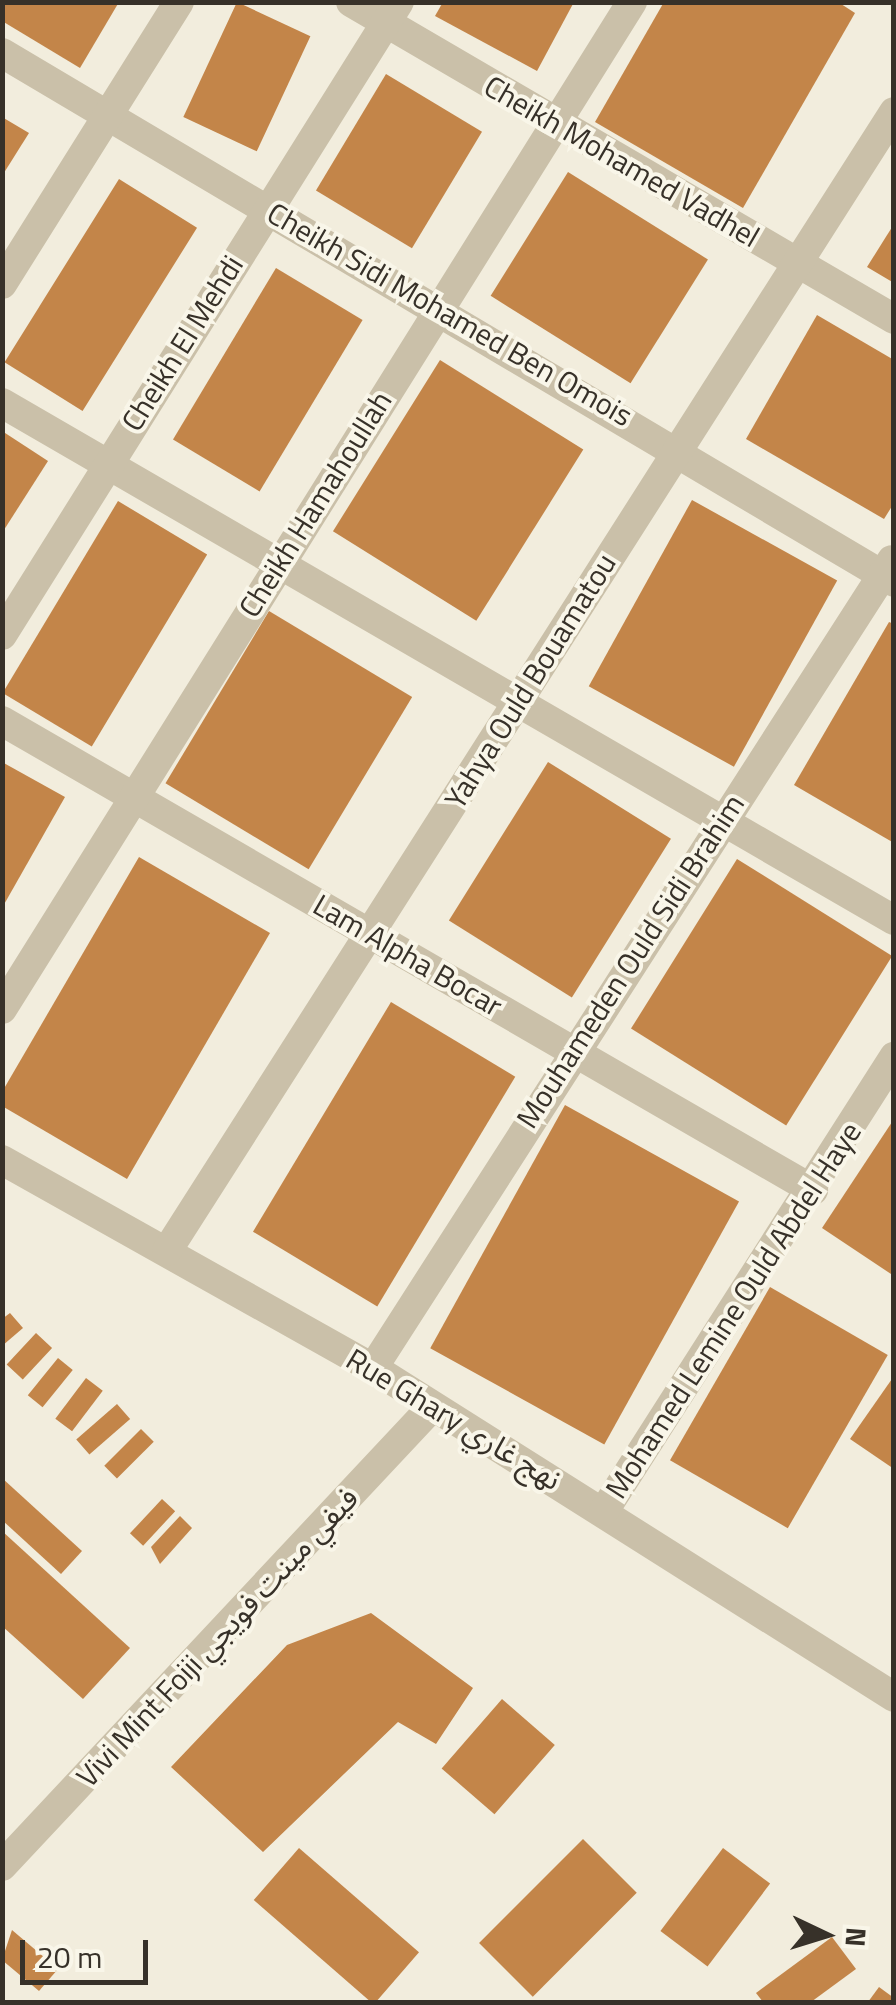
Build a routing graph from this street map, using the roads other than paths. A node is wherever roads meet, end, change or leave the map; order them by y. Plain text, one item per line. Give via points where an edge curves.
1 (179, 2) edge
2 (351, 2) edge
3 (632, 2) edge
4 (392, 13) edge
5 (2, 53) edge
6 (894, 112) edge
7 (109, 115) junction
8 (557, 122) junction
9 (267, 209) junction
10 (797, 262) junction
11 (2, 284) edge
12 (439, 310) junction
13 (894, 319) edge
14 (2, 403) edge
15 (680, 447) junction
16 (106, 463) junction
17 (279, 563) junction
18 (890, 571) edge
19 (2, 635) edge
20 (517, 702) junction
21 (2, 721) edge
22 (132, 796) junction
23 (720, 820) junction
24 (894, 920) edge
25 (369, 934) junction
26 (2, 1009) edge
27 (571, 1050) junction
28 (894, 1057) edge
29 (2, 1160) edge
30 (813, 1190) junction
31 (167, 1251) junction
32 (372, 1368) junction
33 (432, 1407) junction
34 (604, 1511) junction
35 (894, 1697) edge
36 (2, 1866) edge

1 - 7 street
2 - 4 street, Cheikh Mohamed Vadhel
3 - 8 street, Cheikh Hamahoullah
4 - 8 street, Cheikh Mohamed Vadhel
4 - 9 street, Cheikh El Mehdi
5 - 7 street, Cheikh Sidi Mohamed Ben Omois
6 - 10 street, Yahya Ould Bouamatou
7 - 9 street, Cheikh Sidi Mohamed Ben Omois
7 - 11 street
8 - 10 street, Cheikh Mohamed Vadhel
8 - 12 street, Cheikh Hamahoullah
9 - 12 street, Cheikh Sidi Mohamed Ben Omois
9 - 16 street, Cheikh El Mehdi
10 - 13 street, Cheikh Mohamed Vadhel
10 - 15 street, Yahya Ould Bouamatou
12 - 15 street, Cheikh Sidi Mohamed Ben Omois
12 - 17 street, Cheikh Hamahoullah
14 - 16 street
15 - 18 street, Cheikh Sidi Mohamed Ben Omois
15 - 20 street, Yahya Ould Bouamatou
16 - 17 street
16 - 19 street, Cheikh El Mehdi
17 - 20 street
17 - 22 street, Cheikh Hamahoullah
18 - 23 street, Mouhameden Ould Sidi Brahim
20 - 23 street
20 - 25 street, Yahya Ould Bouamatou
21 - 22 street, Lam Alpha Bocar
22 - 25 street, Lam Alpha Bocar
22 - 26 street, Cheikh Hamahoullah
23 - 24 street
23 - 27 street, Mouhameden Ould Sidi Brahim
25 - 27 street, Lam Alpha Bocar
25 - 31 street, Yahya Ould Bouamatou
27 - 30 street, Lam Alpha Bocar
27 - 32 street, Mouhameden Ould Sidi Brahim
28 - 30 street, Mohamed Lemine Ould Abdel Haye
29 - 31 street, Rue Ghary نهج غاري
30 - 34 street, Mohamed Lemine Ould Abdel Haye
31 - 32 street, Rue Ghary نهج غاري
32 - 33 street, Rue Ghary نهج غاري
33 - 34 street, Rue Ghary نهج غاري
33 - 36 street, Vivi Mint Foiji فيفي مينت فويجي
34 - 35 street, Rue Ghary نهج غاري

